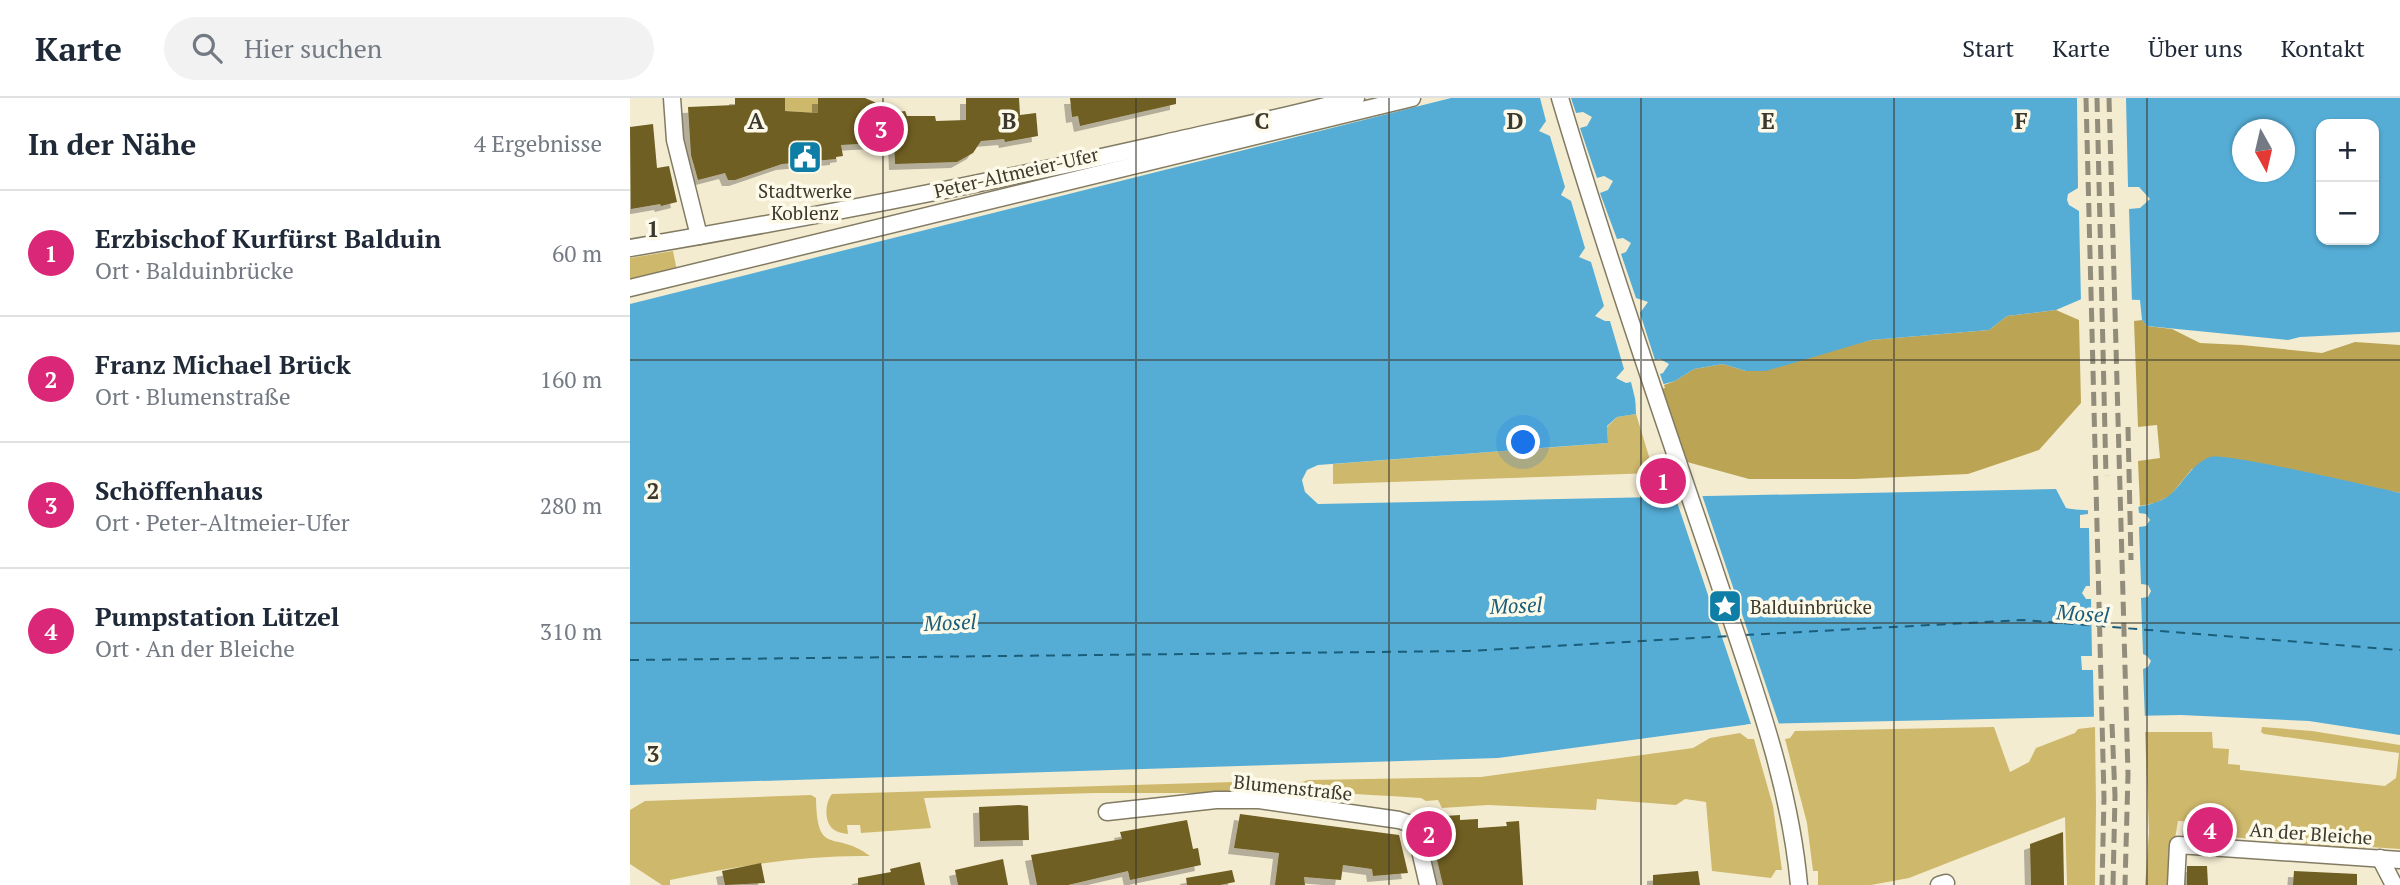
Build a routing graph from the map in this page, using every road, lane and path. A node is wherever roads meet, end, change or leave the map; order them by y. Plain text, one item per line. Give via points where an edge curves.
1 (672, 98) edge
2 (1356, 98) edge
3 (1412, 98) edge
4 (1560, 98) edge
5 (699, 236) junction
6 (630, 248) edge
7 (630, 288) edge
8 (1107, 813) dead end
9 (2380, 858) junction
10 (2400, 860) edge
11 (1429, 885) edge
12 (1799, 885) edge
13 (2176, 885) edge
14 (2394, 885) edge

1 - 5 street via 676,140
2 - 5 street, Peter-Altmeier-Ufer via 1083,161
3 - 7 street, Peter-Altmeier-Ufer
4 - 12 street via 1768,732 1792,827
5 - 6 street, Peter-Altmeier-Ufer
8 - 11 street, Blumenstraße via 1216,800 1259,800 1405,822 1415,829
9 - 10 street, An der Bleiche
9 - 13 street, An der Bleiche via 2178,845
9 - 14 street

